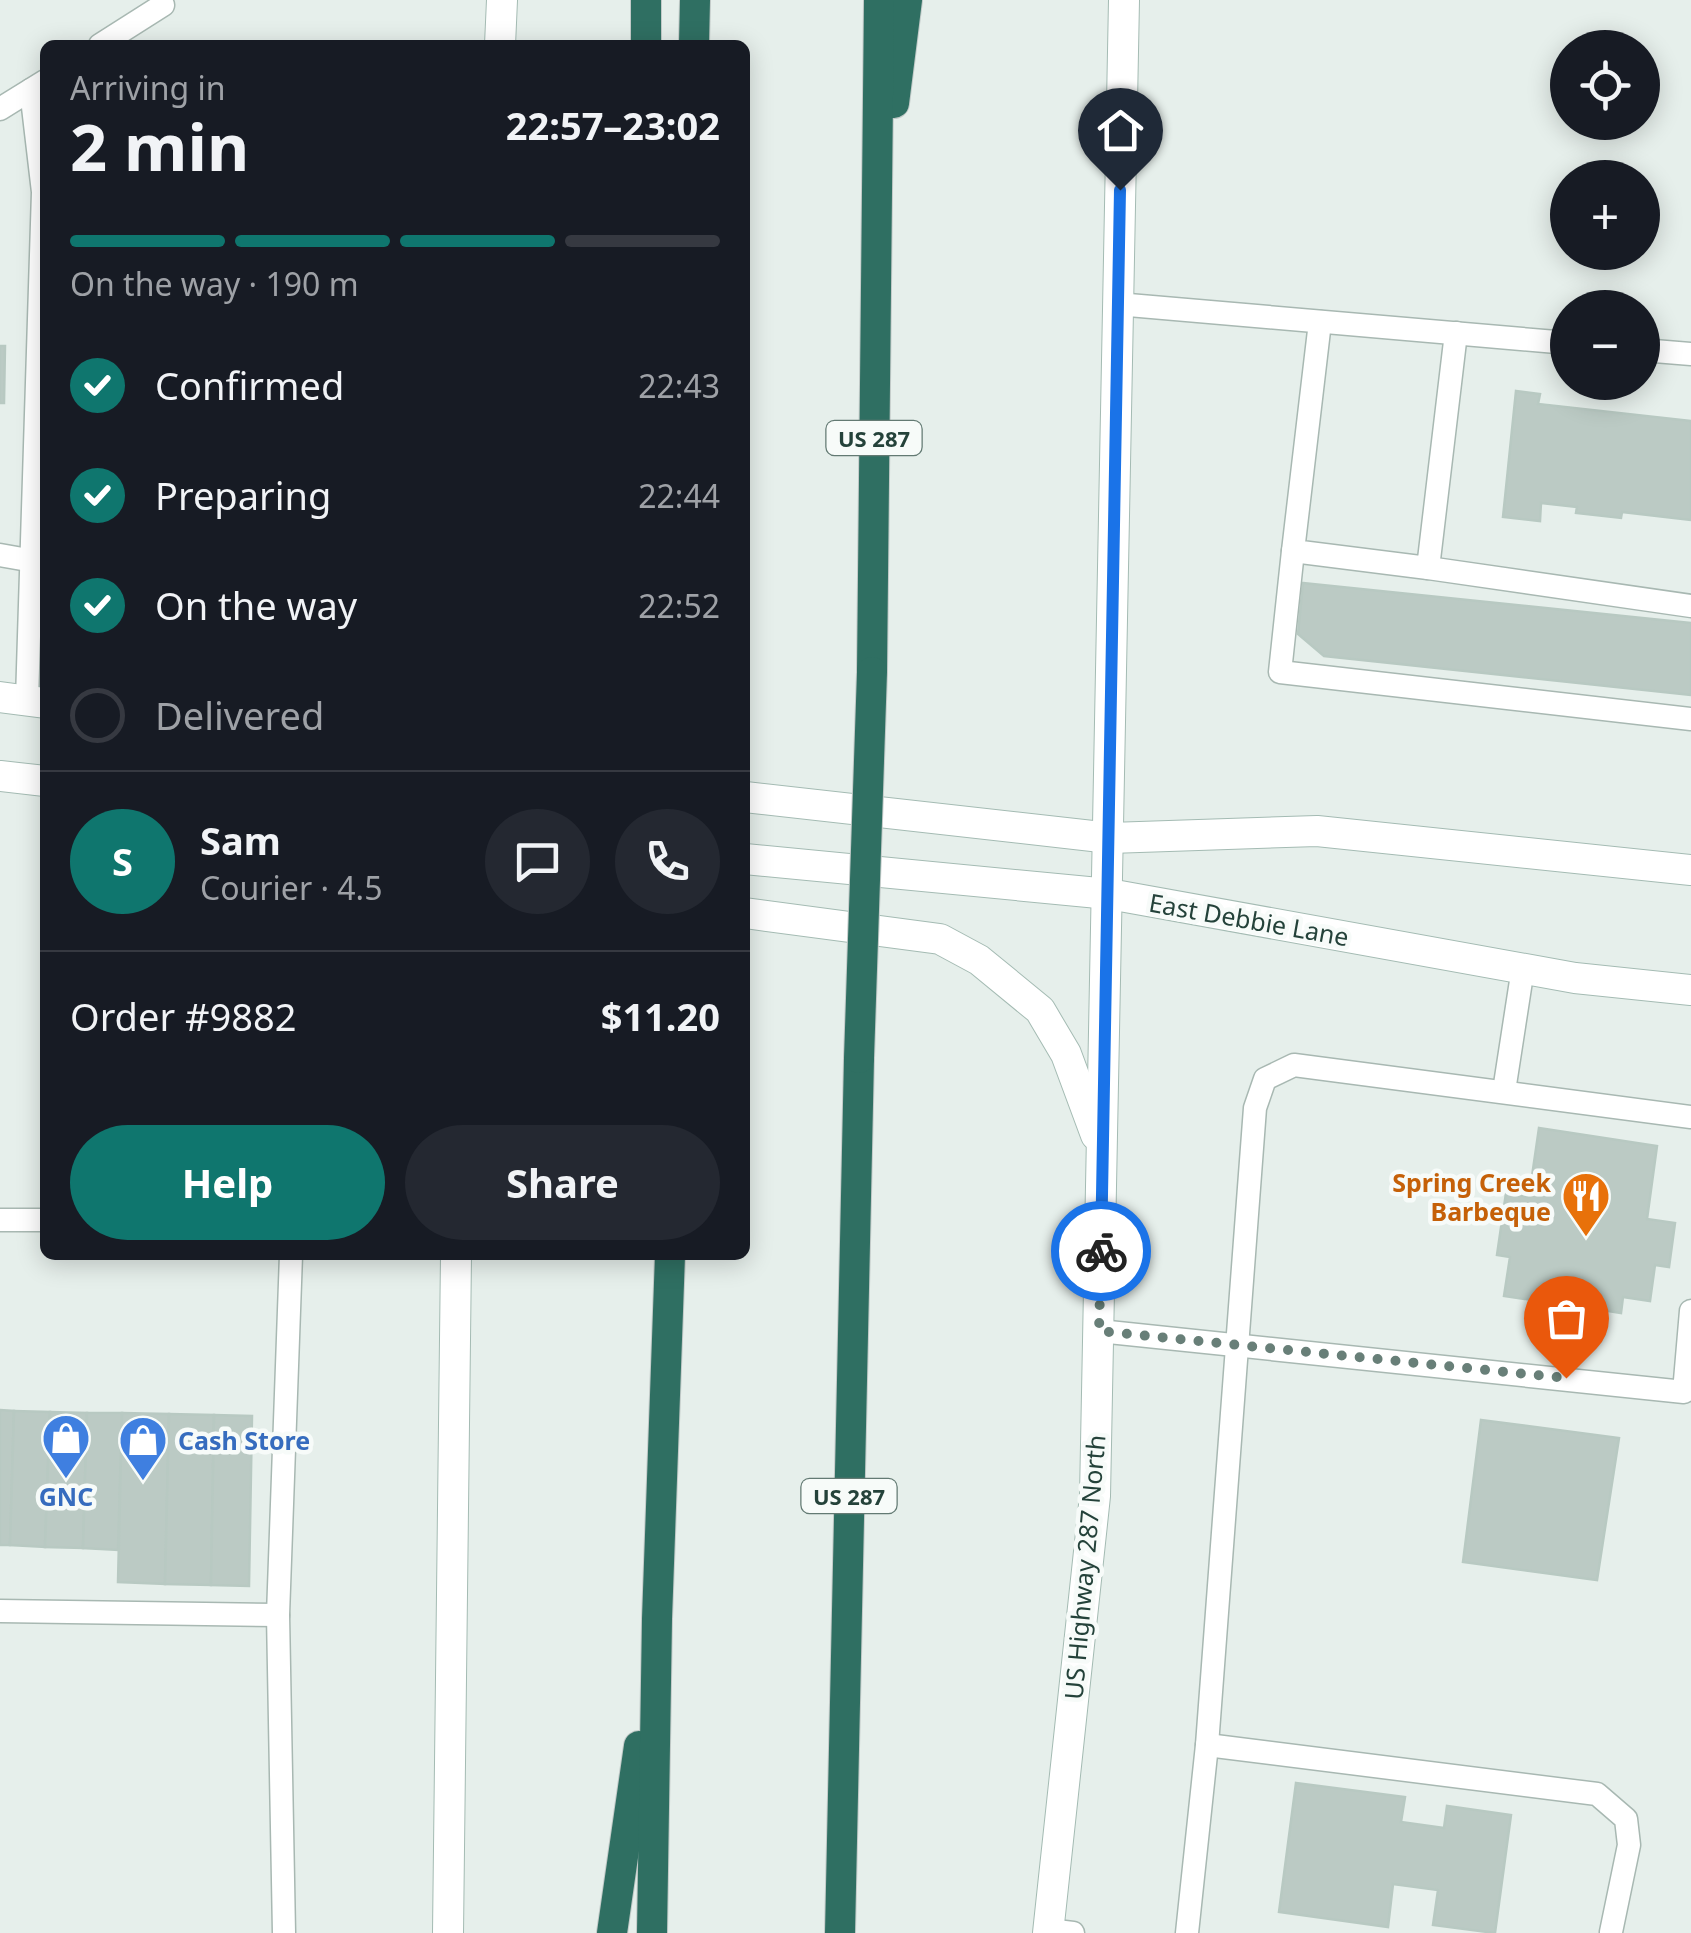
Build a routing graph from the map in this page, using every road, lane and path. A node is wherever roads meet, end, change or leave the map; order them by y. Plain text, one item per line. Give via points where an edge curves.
1 (502, 0) edge
2 (646, 0) edge
3 (695, 0) edge
4 (879, 0) edge
5 (907, 0) edge
6 (1124, 0) edge
7 (164, 2) edge
8 (107, 40) edge
9 (500, 40) edge
10 (646, 40) edge
11 (694, 40) edge
12 (38, 85) edge
13 (0, 108) edge
14 (40, 121) edge
15 (877, 204) junction
16 (1117, 304) junction
17 (1320, 322) junction
18 (1456, 333) junction
19 (1550, 341) edge
20 (1660, 351) edge
21 (1691, 354) edge
22 (40, 369) edge
23 (1293, 551) junction
24 (0, 556) edge
25 (37, 562) edge
26 (1428, 568) junction
27 (1691, 606) edge
28 (24, 700) edge
29 (1691, 719) edge
30 (0, 776) edge
31 (40, 780) edge
32 (750, 798) edge
33 (1110, 838) junction
34 (750, 859) edge
35 (1691, 870) edge
36 (1109, 894) junction
37 (750, 914) edge
38 (1522, 968) junction
39 (1691, 990) edge
40 (1504, 1092) junction
41 (1691, 1117) edge
42 (1103, 1152) junction
43 (0, 1220) edge
44 (40, 1220) edge
45 (291, 1260) edge
46 (456, 1260) edge
47 (670, 1260) edge
48 (1691, 1312) edge
49 (1099, 1331) junction
50 (1238, 1344) junction
51 (0, 1610) edge
52 (278, 1615) junction
53 (657, 1619) junction
54 (1207, 1745) junction
55 (1056, 1932) edge
56 (1611, 1932) edge
57 (284, 1933) edge
58 (448, 1933) edge
59 (612, 1933) edge
60 (652, 1933) edge
61 (840, 1933) edge
62 (1186, 1933) edge

1 - 9 main road
2 - 10 highway
3 - 11 highway
4 - 15 highway, US 287
5 - 15 highway
6 - 16 main road, US Highway 287 North
7 - 8 lane
12 - 13 lane
12 - 14 lane
15 - 61 highway, US 287, bridge via 872,672
16 - 17 lane
16 - 33 main road, US Highway 287 North
17 - 18 lane
17 - 23 lane
18 - 19 lane
18 - 26 lane
20 - 21 lane
22 - 25 lane
23 - 26 lane
23 - 29 lane via 1280,672
24 - 25 lane
25 - 28 lane
26 - 27 lane
30 - 31 main road
32 - 33 main road
33 - 35 main road via 1317,831
33 - 36 main road, US Highway 287 North
34 - 36 main road, East Debbie Lane
36 - 38 main road, East Debbie Lane
36 - 42 main road, US Highway 287 North
37 - 42 main road via 940,939 980,960 1040,1010 1066,1054
38 - 39 main road, East Debbie Lane
38 - 40 lane
40 - 41 lane
40 - 50 lane via 1294,1065 1266,1079 1255,1108
42 - 49 main road, US Highway 287 North
43 - 44 lane
45 - 52 lane
46 - 58 main road
47 - 53 highway
48 - 50 lane via 1684,1392
49 - 50 lane
49 - 55 main road, US Highway 287 North via 1095,1496
50 - 54 lane
51 - 52 lane
52 - 57 lane
53 - 59 highway
53 - 60 highway
54 - 56 lane via 1597,1794 1626,1818 1628,1845
54 - 62 lane

